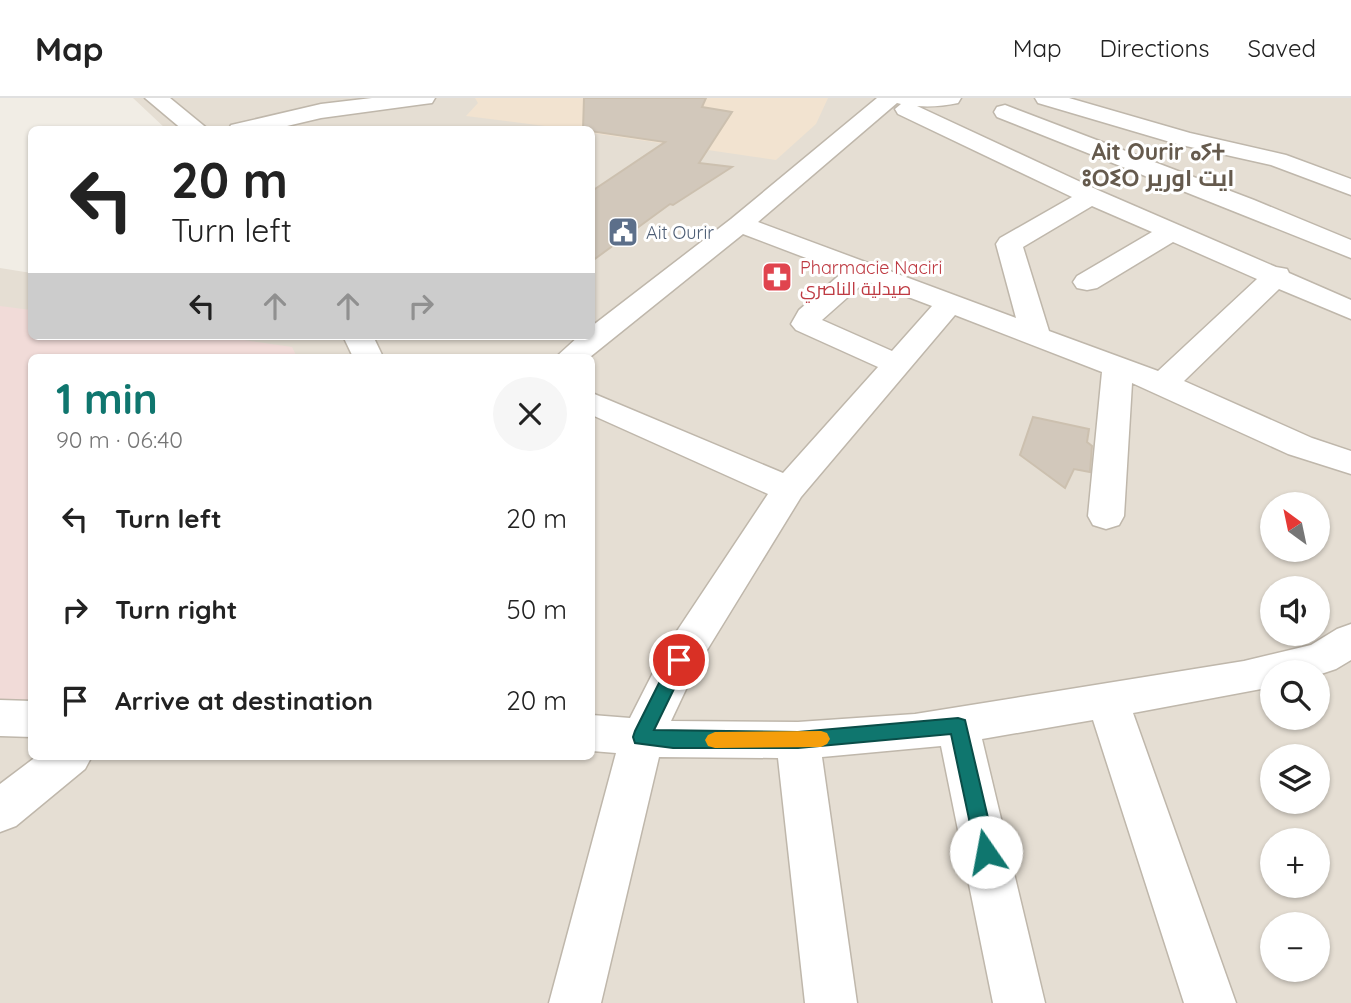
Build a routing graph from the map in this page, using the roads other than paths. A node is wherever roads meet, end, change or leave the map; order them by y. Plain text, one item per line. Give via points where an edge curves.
1 (156, 98) edge
2 (424, 98) edge
3 (950, 98) edge
4 (1048, 99) edge
5 (905, 101) edge
6 (1004, 112) junction
7 (193, 126) edge
8 (256, 126) edge
9 (947, 130) junction
10 (1351, 188) edge
11 (1091, 196) junction
12 (740, 224) junction
13 (1173, 231) junction
14 (1315, 263) edge
15 (862, 270) junction
16 (1087, 282) dead end
17 (950, 303) junction
18 (1351, 310) edge
19 (1036, 336) junction
20 (595, 338) edge
21 (593, 340) edge
22 (575, 354) edge
23 (897, 364) junction
24 (1118, 368) junction
25 (1163, 384) junction
26 (595, 404) edge
27 (1351, 463) edge
28 (789, 489) junction
29 (1106, 516) dead end
30 (1351, 640) edge
31 (1108, 702) junction
32 (0, 718) edge
33 (28, 719) edge
34 (958, 726) junction
35 (595, 733) edge
36 (642, 737) junction
37 (798, 740) junction
38 (65, 760) edge
39 (0, 811) edge
40 (575, 1003) edge
41 (831, 1003) edge
42 (1018, 1003) edge
43 (1210, 1003) edge

1 - 7 street
2 - 8 street via 321,111
3 - 5 street
4 - 6 street
4 - 10 street via 1185,139 1278,160
5 - 9 street
5 - 12 street via 843,137
6 - 9 street
6 - 14 street via 1245,205
9 - 11 street
11 - 13 street
11 - 19 street via 1009,244
12 - 15 street
12 - 20 street
13 - 14 street
13 - 16 street
14 - 18 street
14 - 25 street
15 - 17 street
15 - 23 street via 808,316 806,324
17 - 19 street
17 - 23 street
19 - 24 street
21 - 22 street
23 - 28 street
24 - 25 street
24 - 29 street
25 - 27 street via 1300,446
26 - 28 street
28 - 36 street via 679,660
30 - 31 street via 1322,658 1244,678
31 - 34 street
31 - 43 street
32 - 33 street
34 - 37 street
34 - 42 street
35 - 36 street
36 - 37 street
36 - 40 street
37 - 41 street
38 - 39 street

